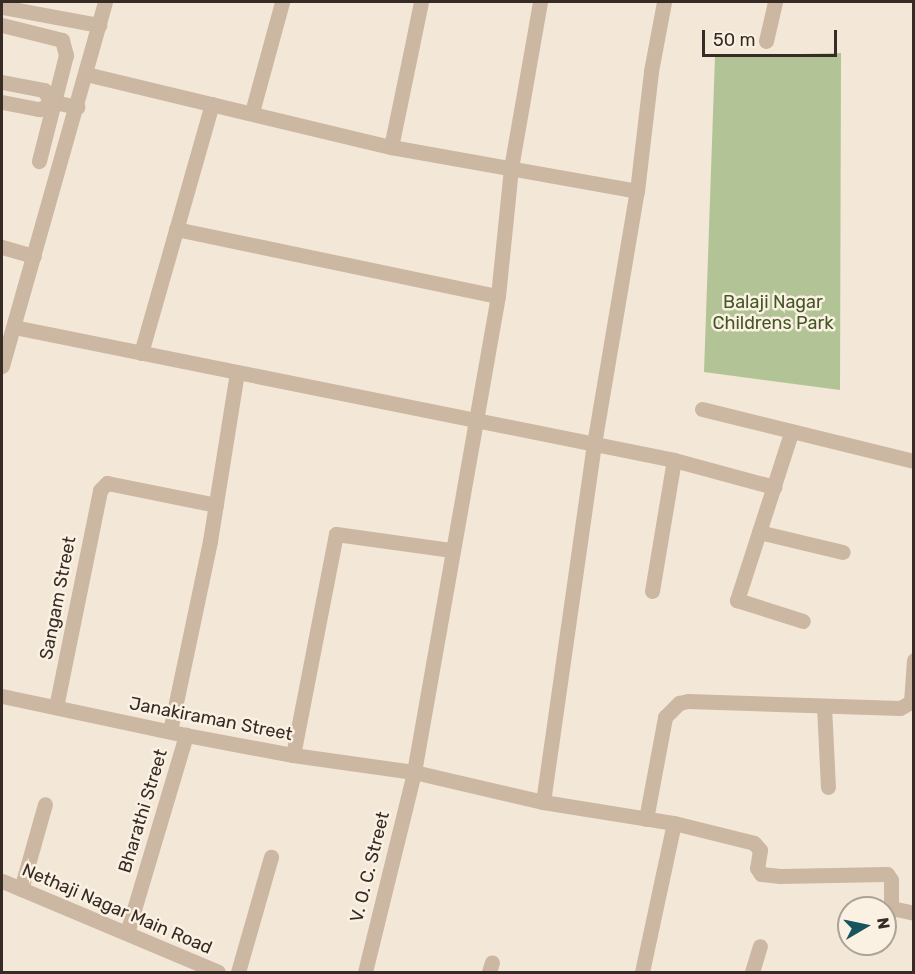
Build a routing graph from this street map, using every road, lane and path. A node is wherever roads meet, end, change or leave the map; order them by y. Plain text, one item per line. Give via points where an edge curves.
1 (105, 2) edge
2 (282, 2) edge
3 (421, 2) edge
4 (540, 2) edge
5 (663, 2) edge
6 (775, 2) edge
7 (2, 7) edge
8 (2, 25) edge
9 (99, 25) junction
10 (766, 41) dead end
11 (86, 74) junction
12 (2, 82) edge
13 (2, 102) edge
14 (52, 102) junction
15 (212, 104) junction
16 (77, 107) junction
17 (252, 112) junction
18 (391, 147) junction
19 (39, 161) dead end
20 (511, 168) junction
21 (637, 191) junction
22 (176, 229) junction
23 (2, 247) edge
24 (34, 256) junction
25 (498, 296) junction
26 (14, 327) junction
27 (141, 353) junction
28 (2, 366) edge
29 (237, 372) junction
30 (702, 409) dead end
31 (474, 420) junction
32 (791, 433) junction
33 (594, 444) junction
34 (674, 460) junction
35 (914, 461) edge
36 (774, 487) junction
37 (216, 505) junction
38 (759, 532) junction
39 (452, 550) junction
40 (843, 552) dead end
41 (652, 591) dead end
42 (803, 621) dead end
43 (914, 660) edge
44 (2, 696) edge
45 (824, 705) junction
46 (56, 707) junction
47 (170, 732) junction
48 (186, 735) junction
49 (293, 755) junction
50 (414, 772) junction
51 (828, 787) dead end
52 (543, 802) junction
53 (45, 804) dead end
54 (646, 819) junction
55 (674, 823) junction
56 (271, 857) dead end
57 (2, 881) edge
58 (21, 889) junction
59 (914, 913) edge
60 (127, 933) junction
61 (760, 946) dead end
62 (218, 972) edge
63 (238, 972) edge
64 (364, 972) edge
65 (642, 972) edge
66 (752, 972) edge

1 - 9 street
2 - 17 street
3 - 18 street
4 - 20 street, V. O. C. Street
5 - 21 street
6 - 10 street
7 - 9 street
8 - 14 street via 62,40 66,55
9 - 11 street
11 - 15 street
11 - 16 street
12 - 14 street via 44,90
13 - 14 street via 39,109
14 - 16 street
14 - 19 street
15 - 17 street
15 - 22 street
16 - 24 street
17 - 18 street
18 - 20 street
20 - 21 street
20 - 25 street, V. O. C. Street
21 - 33 street
22 - 25 street
22 - 27 street
23 - 24 street
24 - 26 street
25 - 31 street, V. O. C. Street
26 - 27 street
26 - 28 street
27 - 29 street
29 - 31 street
29 - 37 street
30 - 32 street
31 - 33 street
31 - 39 street, V. O. C. Street
32 - 35 street
32 - 36 street
33 - 34 street
33 - 52 street
34 - 36 street
34 - 41 street
36 - 38 street
37 - 46 street, Sangam Street via 107,483 97,496
37 - 47 street
38 - 40 street
38 - 42 street via 737,600
39 - 49 street via 336,534
39 - 50 street, V. O. C. Street
43 - 45 street via 908,706
44 - 46 street, Janakiraman Street
45 - 51 street
45 - 54 street via 680,703 665,717
46 - 47 street, Janakiraman Street
47 - 48 street, Janakiraman Street
48 - 49 street, Janakiraman Street
48 - 60 street, Bharathi Street
49 - 50 street, Janakiraman Street
50 - 52 street, Janakiraman Street
50 - 64 street, V. O. C. Street
52 - 54 street, Janakiraman Street
53 - 58 street
54 - 55 street, Janakiraman Street
55 - 59 street, Janakiraman Street via 754,843 760,850 757,868 761,874 887,874 891,880 891,908
55 - 65 street
56 - 63 street
57 - 58 street, Nethaji Nagar Main Road
58 - 60 street, Nethaji Nagar Main Road
60 - 62 street, Nethaji Nagar Main Road
61 - 66 street

